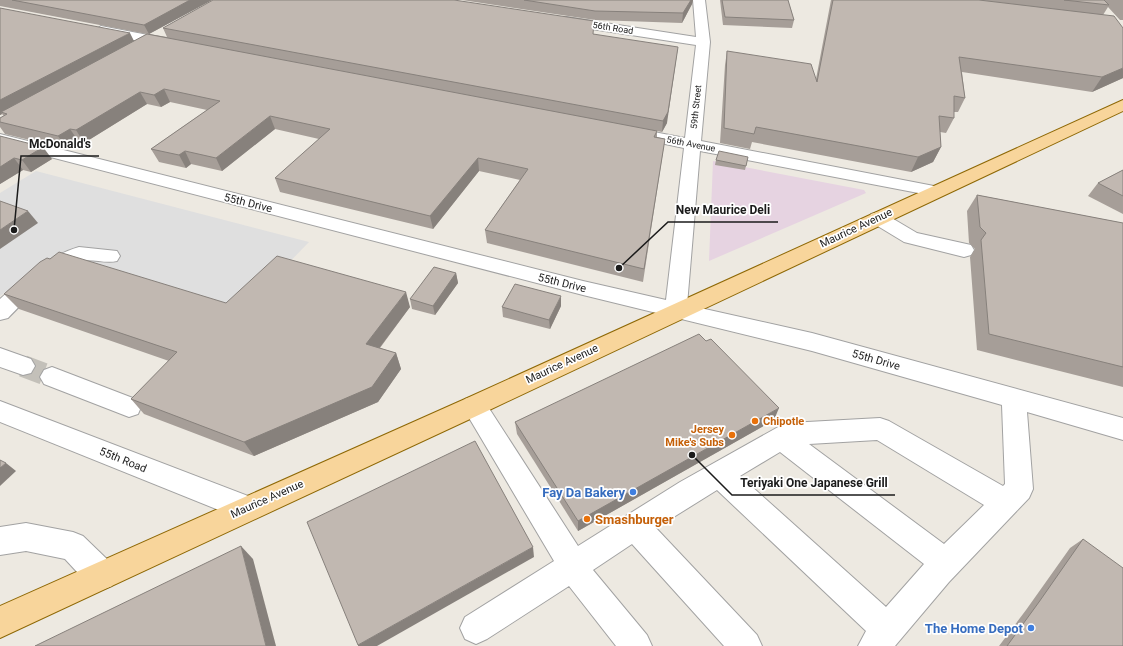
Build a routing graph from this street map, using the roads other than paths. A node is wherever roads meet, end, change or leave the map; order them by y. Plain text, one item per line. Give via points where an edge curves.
1 (699, 0) edge
2 (554, 19) edge
3 (86, 27) edge
4 (167, 31) dead end
5 (151, 40) junction
6 (703, 42) junction
7 (184, 46) edge
8 (131, 51) edge
9 (1123, 105) edge
10 (620, 130) edge
11 (0, 139) edge
12 (692, 144) junction
13 (934, 191) junction
14 (878, 218) junction
15 (964, 250) dead end
16 (110, 256) dead end
17 (676, 310) junction
18 (0, 312) edge
19 (0, 357) edge
20 (23, 366) tunnel mouth
21 (52, 376) tunnel mouth
22 (1014, 400) junction
23 (474, 406) junction
24 (129, 407) dead end
25 (0, 411) edge
26 (1123, 429) edge
27 (782, 439) junction
28 (720, 474) junction
29 (1005, 502) junction
30 (246, 508) junction
31 (635, 526) junction
32 (0, 541) edge
33 (946, 562) junction
34 (573, 565) junction
35 (101, 575) junction
36 (0, 622) edge
37 (476, 628) dead end
38 (881, 638) edge
39 (632, 644) edge
40 (746, 646) edge

1 - 6 street, 59th Street
2 - 6 street, 56th Road
3 - 5 street
4 - 5 street
5 - 7 street
5 - 8 street
6 - 12 street, 59th Street
9 - 13 main road, Maurice Avenue
10 - 12 street, 56th Avenue
11 - 17 street, 55th Drive via 560,283
12 - 13 street, 56th Avenue
12 - 17 street, 59th Street
13 - 14 main road, Maurice Avenue
14 - 15 street via 911,238
14 - 17 main road, Maurice Avenue
16 - 18 street via 74,256 23,291
17 - 22 street, 55th Drive via 812,342
17 - 23 main road, Maurice Avenue
19 - 20 street
21 - 24 street
22 - 26 street, 55th Drive
22 - 29 street via 1019,488
23 - 30 main road, Maurice Avenue
23 - 34 street
25 - 30 street, 55th Road
27 - 28 street
27 - 29 street via 789,434 880,429
27 - 33 street
28 - 31 street
28 - 38 street
29 - 33 street
30 - 35 main road, Maurice Avenue
31 - 34 street
31 - 40 street
32 - 35 street via 26,537 73,546
33 - 38 street
34 - 37 street
34 - 39 street
35 - 36 main road, Maurice Avenue

